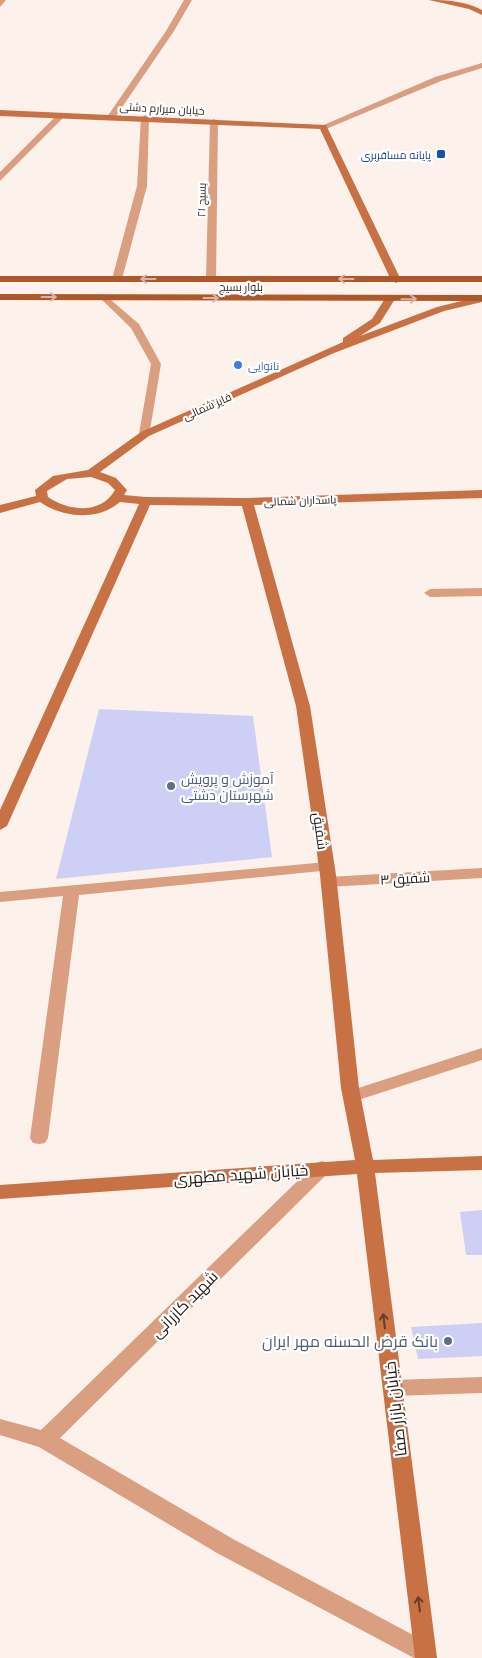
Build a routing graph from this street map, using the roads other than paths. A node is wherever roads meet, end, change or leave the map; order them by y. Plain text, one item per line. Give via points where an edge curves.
1 (2, 0) edge
2 (188, 0) edge
3 (433, 0) edge
4 (0, 5) edge
5 (482, 13) edge
6 (482, 65) edge
7 (0, 113) edge
8 (62, 115) junction
9 (111, 116) junction
10 (145, 118) junction
11 (214, 122) junction
12 (323, 127) junction
13 (0, 178) edge
14 (0, 279) edge
15 (25, 279) junction
16 (116, 279) junction
17 (211, 279) junction
18 (396, 280) junction
19 (482, 280) edge
20 (0, 297) edge
21 (19, 297) junction
22 (104, 298) junction
23 (482, 298) edge
24 (390, 299) junction
25 (330, 351) junction
26 (145, 434) junction
27 (91, 474) junction
28 (482, 494) edge
29 (42, 498) junction
30 (119, 498) junction
31 (146, 501) junction
32 (247, 502) junction
33 (0, 509) edge
34 (482, 592) edge
35 (430, 593) dead end
36 (0, 826) edge
37 (482, 873) edge
38 (327, 874) junction
39 (72, 890) junction
40 (0, 897) edge
41 (482, 1054) edge
42 (352, 1096) junction
43 (39, 1138) dead end
44 (482, 1163) edge
45 (365, 1166) junction
46 (322, 1168) junction
47 (0, 1192) edge
48 (482, 1385) edge
49 (393, 1388) junction
50 (0, 1427) edge
51 (45, 1440) junction
52 (425, 1655) edge

1 - 4 street
2 - 9 street
3 - 5 main road via 471,7
6 - 12 street via 438,79
7 - 8 main road, خیابان میرارم دشتی
8 - 9 main road, خیابان میرارم دشتی
8 - 13 street
9 - 10 main road, خیابان میرارم دشتی
10 - 11 main road, خیابان میرارم دشتی
10 - 16 street via 142,186
11 - 12 main road, خیابان میرارم دشتی
11 - 17 street, بسیج ۲۱
12 - 18 main road
14 - 15 main road, بلوار بسیج
15 - 16 main road, بلوار بسیج
15 - 21 main road
17 -> 16 main road, بلوار بسیج
18 -> 17 main road, بلوار بسیج
18 - 19 main road, بلوار بسیج
18 - 24 main road
20 - 21 main road, بلوار بسیج
21 -> 22 main road, بلوار بسیج
22 -> 24 main road, بلوار بسیج
22 - 26 street via 135,326 156,364
24 -> 23 main road, بلوار بسیج
23 - 25 main road, فایز شمالی
24 - 25 main road, فایز شمالی via 376,320
25 - 26 main road, فایز شمالی
26 - 27 main road, فایز شمالی
27 - 29 main road via 59,477 41,490
27 - 30 main road via 106,476 116,482 121,490
28 - 32 main road, پاسداران شمالی
29 - 30 main road via 49,505 63,510 79,511 103,507
29 - 33 main road
30 - 31 main road, پاسداران شمالی
31 - 32 main road, پاسداران شمالی
31 - 36 main road
32 - 38 main road, شفیق via 303,706
34 - 35 street
37 - 38 street, شفیق ۳
38 - 39 street, شفیق ۳
38 - 42 main road, شفیق
39 - 40 street, شفیق ۳
39 - 43 street
41 - 42 street
42 - 45 main road, شفیق
44 - 45 main road, خیابان شهید مطهری
45 - 46 main road, خیابان شهید مطهری
49 -> 45 main road, خیابان بازار صفا
46 - 47 main road, خیابان شهید مطهری
46 - 51 street, شهید کازرانی
48 - 49 street
52 -> 49 main road, خیابان بازار صفا
50 - 51 street
51 - 52 street via 226,1546

